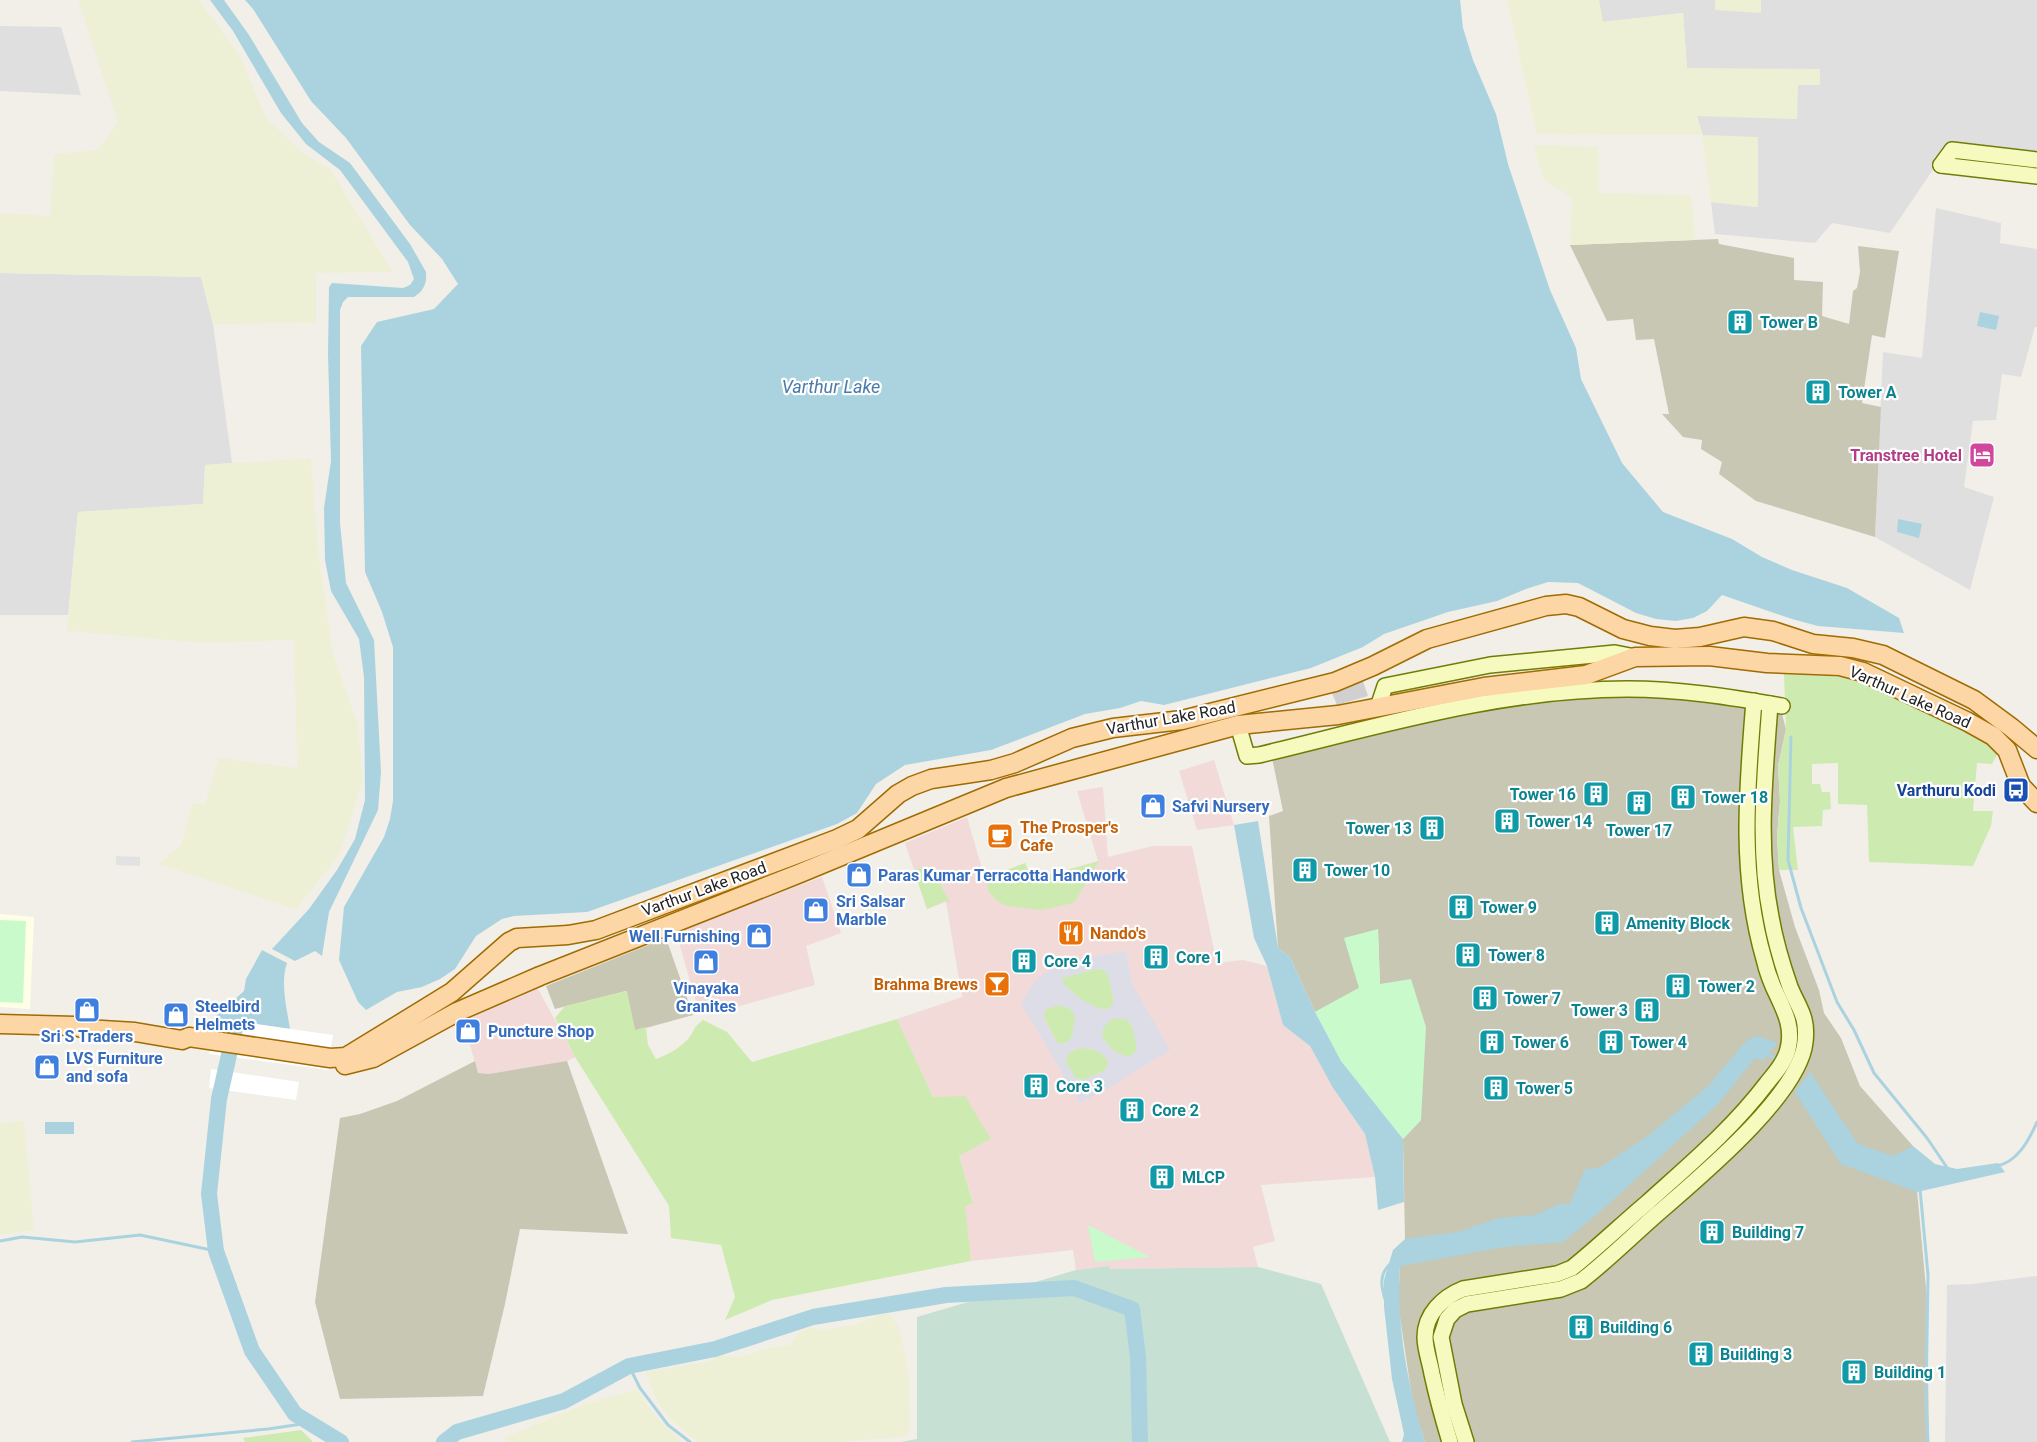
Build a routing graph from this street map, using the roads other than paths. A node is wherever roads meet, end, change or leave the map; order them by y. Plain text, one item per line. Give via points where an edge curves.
1 (2037, 160) edge
2 (2037, 176) edge
3 (1635, 657) junction
4 (1588, 683) junction
5 (1754, 701) junction
6 (1378, 707) junction
7 (1238, 725) junction
8 (1999, 729) junction
9 (2037, 749) edge
10 (2037, 803) edge
11 (1764, 857) junction
12 (1747, 858) junction
13 (0, 1024) edge
14 (86, 1029) junction
15 (0, 1034) edge
16 (338, 1061) junction
17 (1780, 1076) junction
18 (1750, 1117) junction
19 (1450, 1442) edge
20 (1466, 1442) edge

1 - 2 street via 1952,150 1941,165
3 - 4 main road, Varthur Lake Road
3 - 6 street, Varthur Lake Road via 1615,654 1490,665 1385,686
3 - 8 main road, Varthur Lake Road via 1709,656 1840,666 1863,672 1968,722
4 - 5 street
4 - 6 main road, Varthur Lake Road via 1484,687
4 - 7 street via 1453,709 1259,755 1247,756
5 - 11 street via 1776,705 1763,799
5 - 12 street via 1746,798
6 - 7 main road, Varthur Lake Road
7 - 16 main road, Varthur Lake Road via 1006,788 540,976 457,1012 373,1058
8 - 9 main road, Varthur Lake Road
8 - 10 main road, Varthur Lake Road via 2021,786
8 - 16 main road, Varthur Lake Road via 1974,700 1873,652 1813,644 1773,631 1744,627 1700,637 1650,636 1623,629 1579,607 1546,606 1427,639 1335,682 1182,720 1113,728 1072,738 1015,763 912,786 858,829 837,839 596,930 517,938 452,992
11 - 12 street
11 - 17 street via 1776,942 1805,1023 1802,1059
12 - 17 street via 1754,921 1767,971 1788,1018 1789,1047
13 - 14 main road
14 - 15 main road via 71,1034
14 - 16 main road via 182,1040 189,1037 210,1044
17 - 18 street
17 - 18 street via 1780,1092
18 - 19 street via 1572,1268 1557,1274 1463,1289 1439,1304 1425,1338
18 - 20 street via 1716,1163 1581,1281 1560,1289 1467,1304 1451,1314 1441,1337

